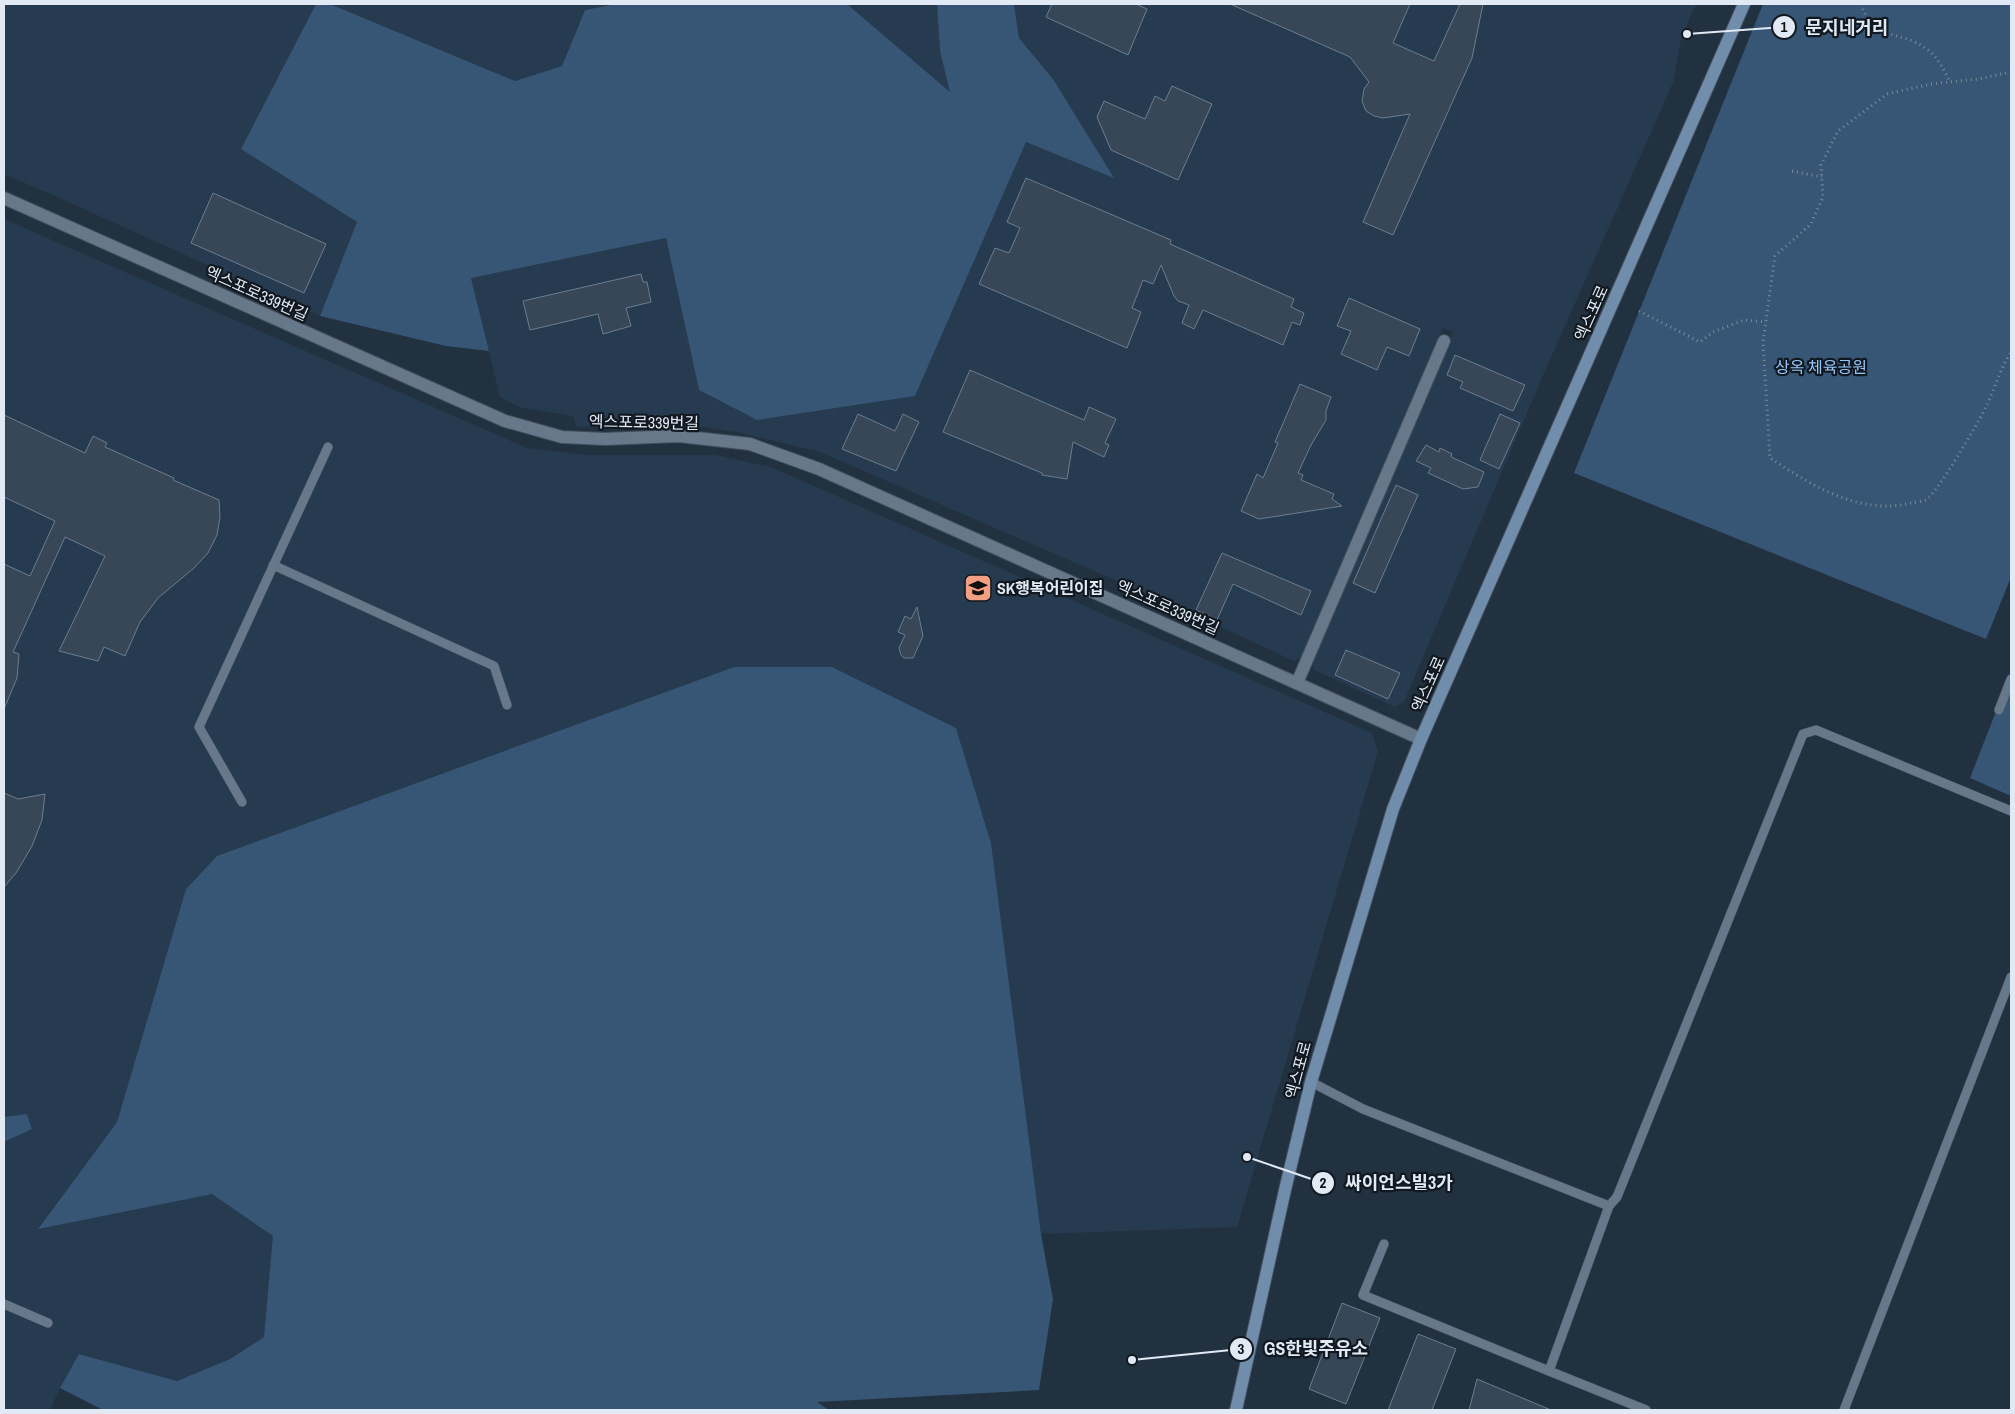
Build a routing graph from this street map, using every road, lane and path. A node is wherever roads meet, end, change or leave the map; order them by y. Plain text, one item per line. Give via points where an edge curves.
1 (1744, 4) edge
2 (1861, 4) edge
3 (2011, 72) edge
4 (1950, 82) junction
5 (1792, 171) dead end
6 (1822, 178) junction
7 (4, 198) edge
8 (1639, 311) dead end
9 (1766, 322) junction
10 (1444, 341) dead end
11 (2011, 352) edge
12 (328, 446) dead end
13 (273, 565) junction
14 (2011, 678) edge
15 (1296, 683) junction
16 (508, 705) dead end
17 (1999, 710) dead end
18 (1422, 739) junction
19 (242, 802) dead end
20 (2011, 811) edge
21 (2011, 977) edge
22 (1311, 1082) junction
23 (1609, 1206) junction
24 (1384, 1244) dead end
25 (4, 1304) edge
26 (48, 1323) dead end
27 (1550, 1371) junction
28 (1236, 1410) edge
29 (1646, 1410) edge
30 (1844, 1410) edge

1 - 18 main road, 엑스포로
2 - 4 path via 1864,14 1878,30 1902,36 1928,49
3 - 4 path
4 - 6 path via 1888,94 1838,131 1821,165
5 - 6 path
6 - 9 path via 1823,198 1811,224 1775,256
7 - 15 street, 엑스포로339번길 via 505,421 562,437 679,436 750,444 819,469
8 - 9 path via 1700,342 1713,332 1744,320
9 - 11 path via 1762,342 1770,458 1808,483 1854,502 1895,507 1926,500 1946,474 1986,407
10 - 15 street
12 - 13 lane
13 - 16 lane via 494,666
13 - 19 lane via 199,727
14 - 17 lane
15 - 18 street, 엑스포로339번길
18 - 22 main road, 엑스포로 via 1392,809
20 - 23 lane via 1816,730 1803,734 1617,1197
21 - 30 lane
22 - 23 lane via 1363,1109
22 - 28 main road, 엑스포로
23 - 27 lane
24 - 27 lane via 1363,1295
25 - 26 lane
27 - 29 lane

